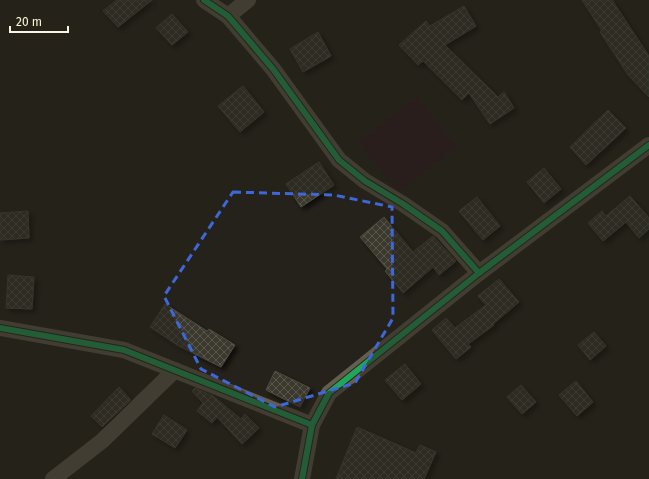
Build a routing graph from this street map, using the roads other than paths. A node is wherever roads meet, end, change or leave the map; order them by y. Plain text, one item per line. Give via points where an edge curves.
1 (204, 0) edge
2 (248, 0) edge
3 (228, 16) junction
4 (649, 145) edge
5 (479, 273) junction
6 (0, 328) edge
7 (175, 370) junction
8 (312, 425) junction
9 (53, 479) edge
10 (302, 479) edge

1 - 3 street
2 - 3 street
3 - 5 street via 273,69 339,160 365,181 442,231
4 - 5 street
5 - 8 street via 329,393
6 - 7 street via 124,350
7 - 8 street
7 - 9 street via 102,441
8 - 10 street

